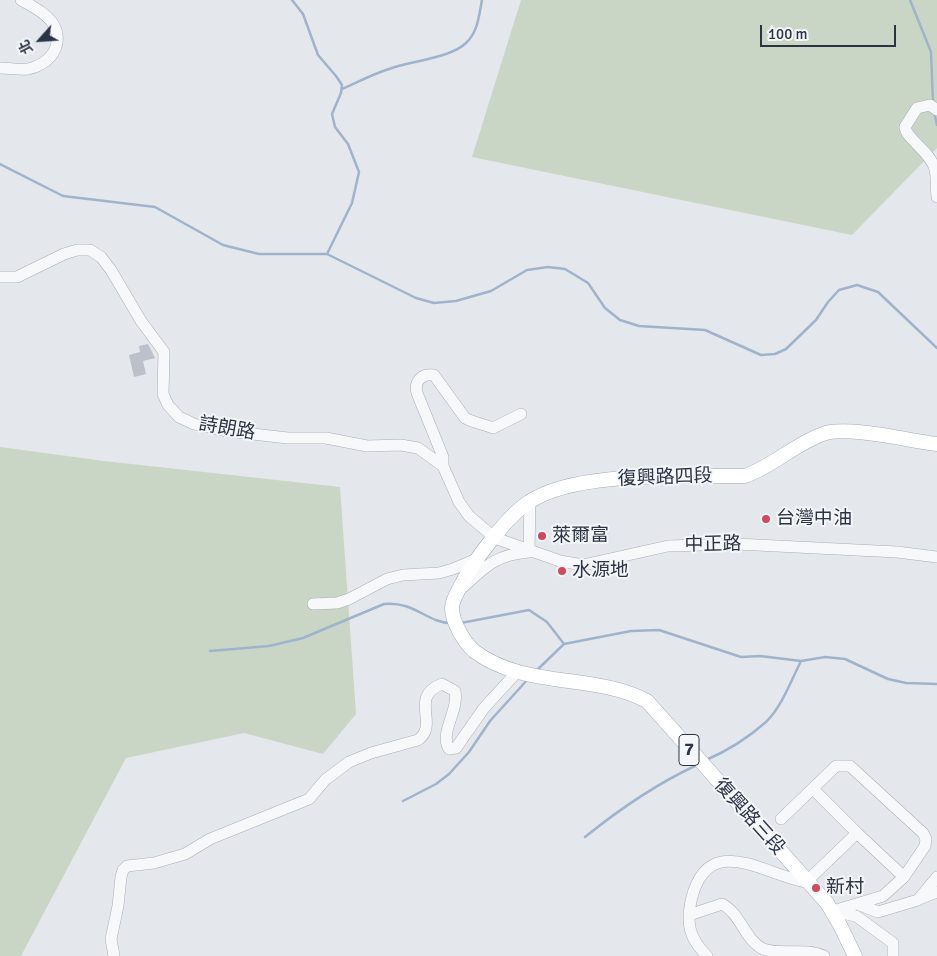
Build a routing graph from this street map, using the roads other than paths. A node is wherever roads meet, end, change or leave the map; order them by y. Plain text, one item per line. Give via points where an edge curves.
1 (21, 0) edge
2 (0, 68) edge
3 (937, 110) edge
4 (937, 197) edge
5 (0, 277) edge
6 (520, 414) dead end
7 (937, 444) edge
8 (443, 466) junction
9 (530, 500) junction
10 (495, 538) junction
11 (529, 552) junction
12 (479, 558) junction
13 (937, 558) edge
14 (456, 593) junction
15 (313, 604) dead end
16 (462, 635) joint
17 (516, 672) junction
18 (813, 789) junction
19 (781, 819) dead end
20 (857, 833) junction
21 (904, 877) junction
22 (937, 877) edge
23 (806, 882) junction
24 (937, 892) edge
25 (918, 900) junction
26 (860, 904) junction
27 (833, 911) junction
28 (689, 915) junction
29 (114, 956) edge
30 (707, 956) edge
31 (824, 956) edge
32 (855, 956) edge
33 (893, 956) edge

1 - 2 street via 40,10 56,29 57,48 46,63 26,69
3 - 4 street via 930,106 917,108 905,127 908,137 928,155 935,168
5 - 8 street, 詩朗路 via 18,277 64,254 90,250 101,257 111,270 164,352 163,394 168,406 180,418 226,431 288,438 326,438 367,446 418,448
6 - 8 street via 493,428 466,418 434,375 428,374 417,380 417,393
7 - 9 main road, 復興路四段 / 7 via 847,431 824,433 745,476 596,481 556,489
8 - 10 street via 469,516
9 - 10 main road, 復興路四段 / 7
9 - 11 street
10 - 11 street, 中正路
10 - 12 main road, 復興路四段 / 7
11 - 13 street, 中正路 via 583,565 668,546 737,544 887,551
11 - 14 street via 495,559
12 - 14 main road, 復興路四段 / 7
12 - 15 street via 446,571 387,579 337,603
14 - 16 main road, 復興路四段 / 7 via 452,608
16 - 17 main road, 復興路三段 / 7 via 473,650
17 - 23 main road, 復興路三段 / 7 via 612,688 647,701
17 - 29 street via 484,708 456,748 449,749 445,737 457,701 455,691 442,684 428,693 425,701 426,729 418,740 349,762 325,780 309,799 210,839 185,854 154,863 127,866 121,877 111,939
18 - 19 street
18 - 20 street
18 - 21 street via 836,766 850,766 923,833 926,846
20 - 21 street
20 - 23 street
21 - 26 street via 883,896
22 - 25 street
23 - 27 main road, 復興路三段 / 7
23 - 28 street via 746,862 722,861 702,873 696,883
24 - 25 street
25 - 26 street via 878,912
26 - 27 street
27 - 32 main road, 復興路三段 / 7
27 - 33 street via 856,916 885,937 893,943
28 - 30 street via 690,934
28 - 31 street via 722,904 733,912 744,932 761,948 771,953 807,952

